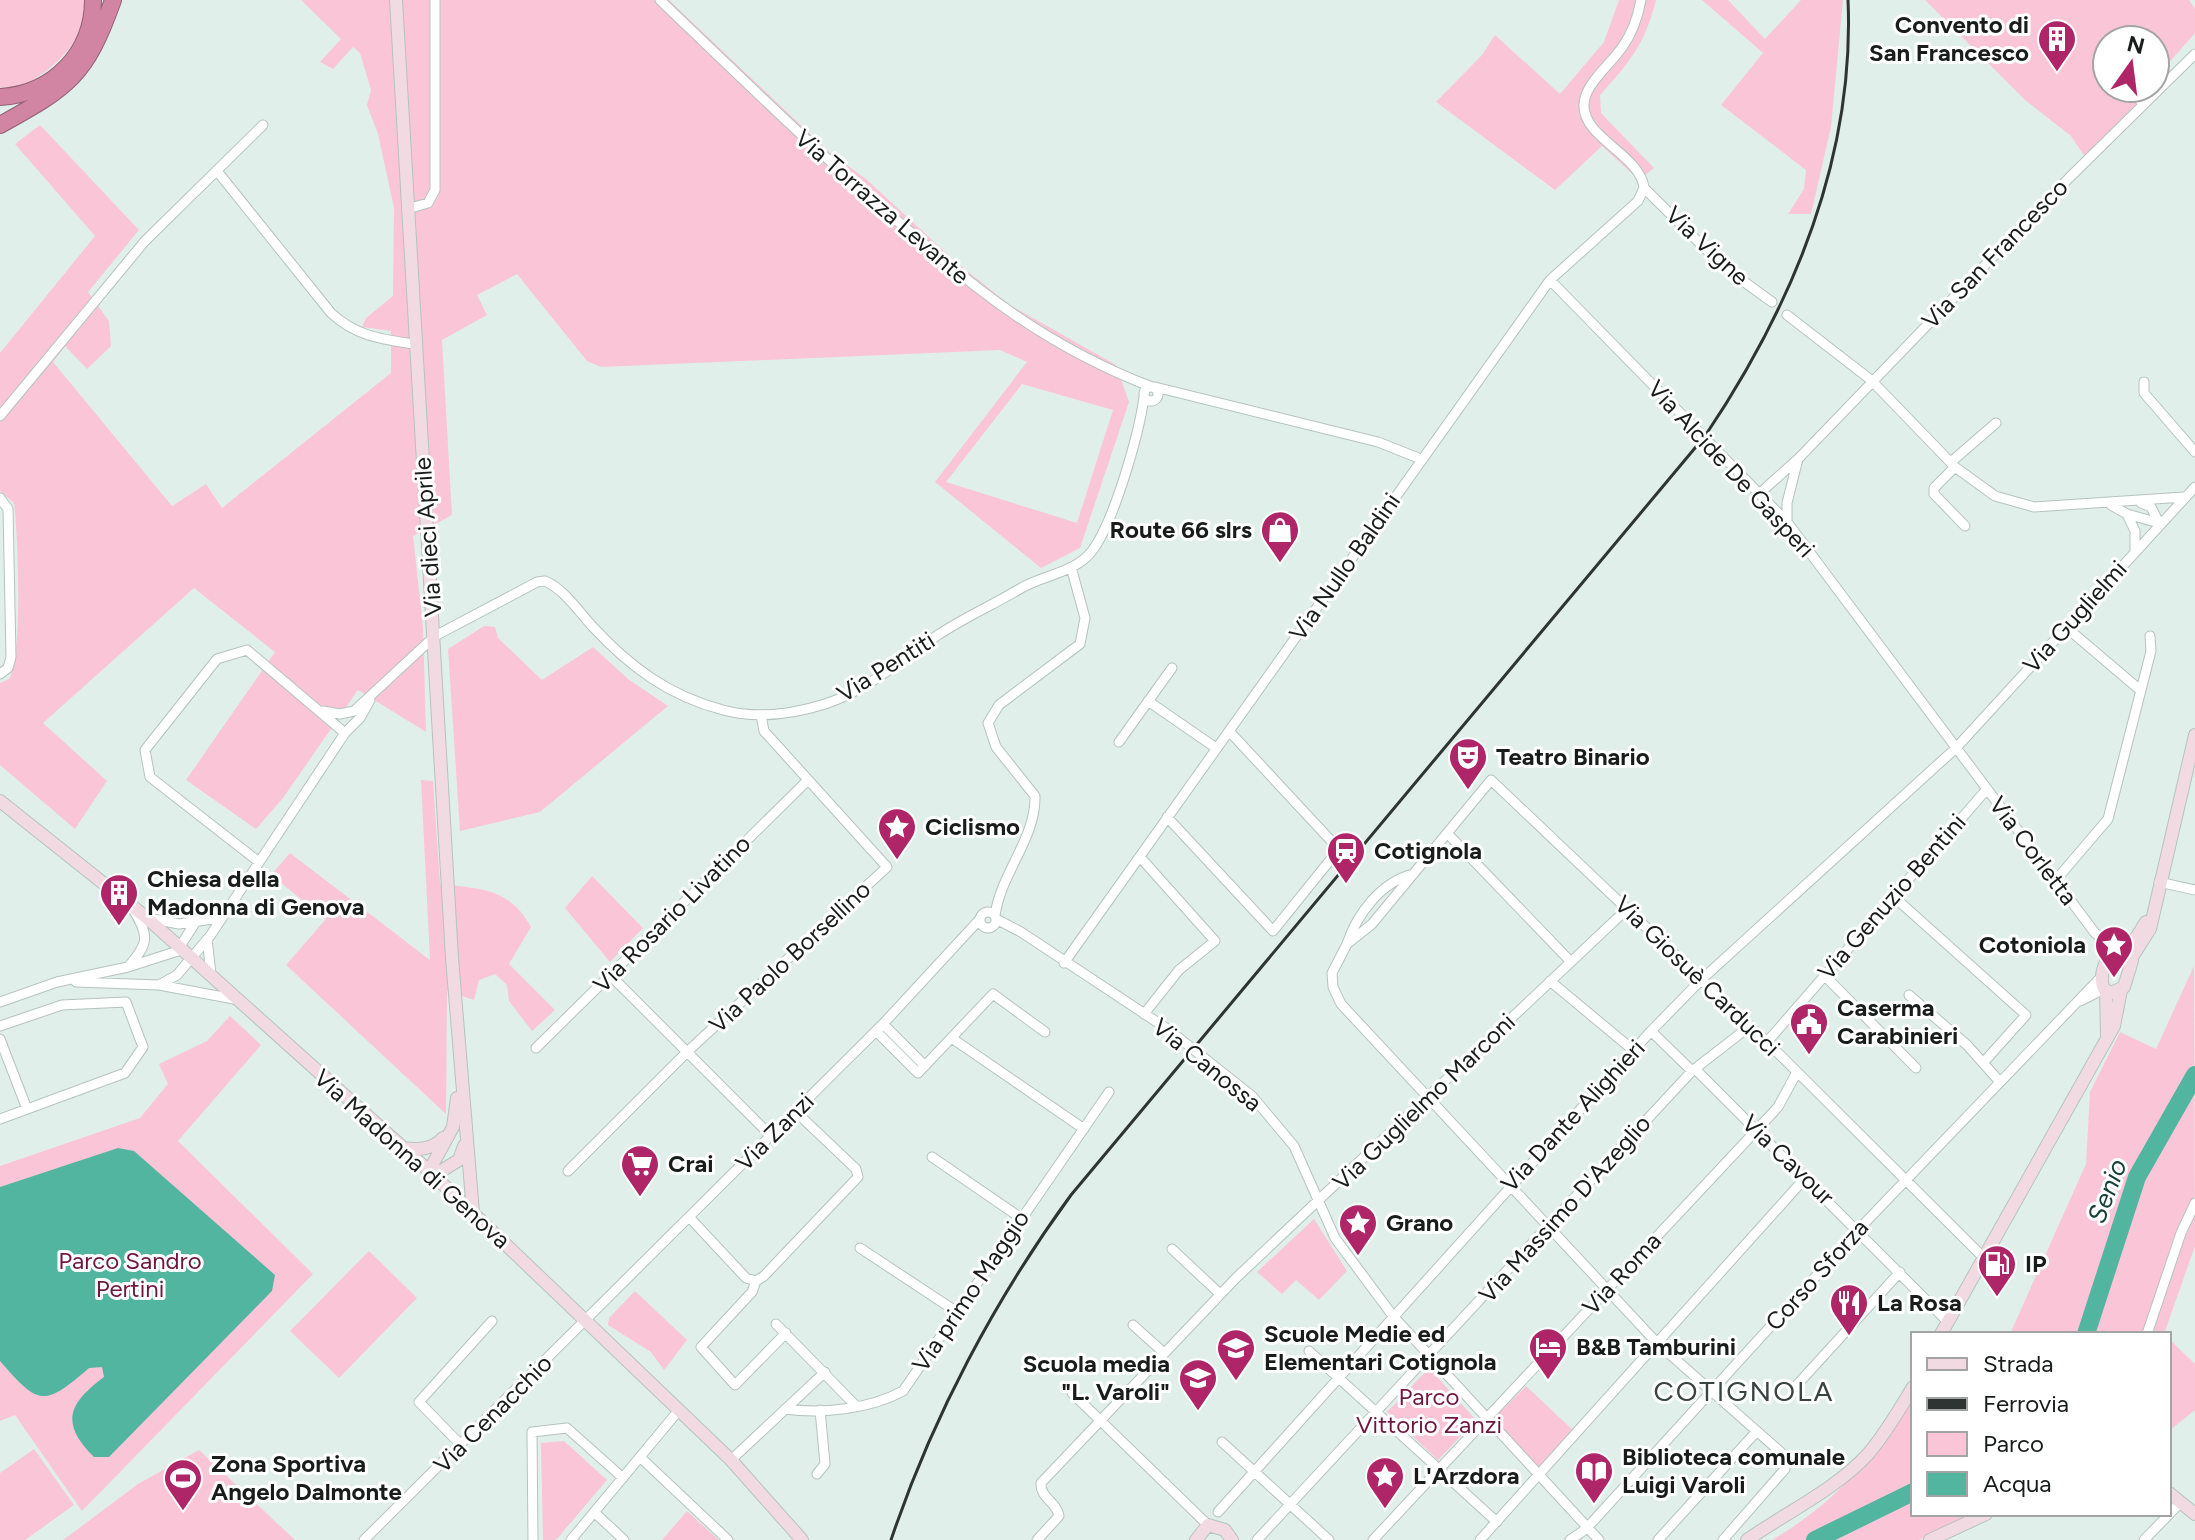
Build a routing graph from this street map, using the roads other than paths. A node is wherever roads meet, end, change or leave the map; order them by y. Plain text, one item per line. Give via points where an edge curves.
1 (93, 0) edge
2 (113, 0) edge
3 (396, 0) edge
4 (435, 0) edge
5 (660, 0) edge
6 (1641, 0) edge
7 (2195, 54) edge
8 (0, 97) edge
9 (2143, 105) joint
10 (0, 125) edge
11 (263, 125) dead end
12 (217, 171) junction
13 (1644, 188) junction
14 (407, 209) junction
15 (1550, 280) junction
16 (1772, 302) dead end
17 (1787, 315) dead end
18 (413, 344) junction
19 (1131, 379) junction
20 (1871, 380) junction
21 (2144, 382) dead end
22 (1154, 387) junction
23 (1182, 395) junction
24 (1150, 398) junction
25 (0, 416) edge
26 (1996, 423) dead end
27 (2195, 452) edge
28 (1799, 458) junction
29 (1421, 459) junction
30 (1953, 464) junction
31 (2195, 487) edge
32 (1760, 493) junction
33 (2184, 497) junction
34 (0, 498) edge
35 (2135, 501) junction
36 (2104, 503) junction
37 (2127, 514) junction
38 (1787, 522) junction
39 (2159, 523) junction
40 (1965, 526) dead end
41 (2135, 551) junction
42 (1071, 567) junction
43 (2067, 628) junction
44 (435, 636) junction
45 (2150, 636) dead end
46 (1172, 668) dead end
47 (0, 674) edge
48 (2140, 690) junction
49 (372, 698) junction
50 (1148, 701) junction
51 (323, 711) junction
52 (761, 715) junction
53 (1229, 731) junction
54 (345, 733) junction
55 (2195, 735) edge
56 (1119, 742) dead end
57 (1216, 748) junction
58 (1956, 748) junction
59 (807, 781) junction
60 (1987, 789) junction
61 (0, 801) edge
62 (1167, 817) junction
63 (1447, 833) junction
64 (1140, 857) junction
65 (259, 862) junction
66 (2056, 880) junction
67 (2159, 882) junction
68 (2195, 890) edge
69 (1893, 896) junction
70 (2155, 896) junction
71 (130, 904) junction
72 (1627, 909) junction
73 (147, 918) junction
74 (219, 918) junction
75 (988, 920) junction
76 (195, 923) junction
77 (2095, 933) junction
78 (207, 939) junction
79 (2119, 948) junction
80 (184, 952) junction
81 (2132, 957) junction
82 (1571, 962) junction
83 (1064, 963) junction
84 (128, 967) junction
85 (2105, 969) junction
86 (610, 975) junction
87 (1824, 975) junction
88 (212, 978) junction
89 (1701, 980) junction
90 (1550, 981) junction
91 (57, 982) junction
92 (159, 985) junction
93 (2105, 990) junction
94 (2121, 990) junction
95 (1909, 995) dead end
96 (234, 999) junction
97 (0, 1002) edge
98 (2074, 1004) junction
99 (1144, 1014) junction
100 (0, 1026) edge
101 (1750, 1026) junction
102 (880, 1028) junction
103 (1651, 1031) junction
104 (1045, 1032) dead end
105 (2107, 1037) junction
106 (0, 1039) edge
107 (953, 1039) junction
108 (1767, 1042) junction
109 (536, 1048) dead end
110 (1633, 1050) junction
111 (687, 1052) junction
112 (1983, 1063) junction
113 (1916, 1068) dead end
114 (1693, 1070) junction
115 (1797, 1072) junction
116 (460, 1075) junction
117 (2000, 1082) junction
118 (1109, 1092) dead end
119 (1429, 1097) junction
120 (27, 1109) junction
121 (796, 1112) junction
122 (0, 1119) edge
123 (453, 1127) junction
124 (1084, 1129) junction
125 (1757, 1129) junction
126 (771, 1136) junction
127 (466, 1142) junction
128 (403, 1148) junction
129 (932, 1157) dead end
130 (568, 1171) dead end
131 (431, 1173) junction
132 (1806, 1177) junction
133 (1907, 1178) junction
134 (1510, 1184) junction
135 (1318, 1202) junction
136 (2195, 1203) edge
137 (473, 1212) junction
138 (690, 1218) junction
139 (1021, 1218) junction
140 (1547, 1229) junction
141 (1859, 1229) junction
142 (860, 1248) dead end
143 (1172, 1249) dead end
144 (1984, 1258) junction
145 (1900, 1272) junction
146 (756, 1281) junction
147 (1607, 1292) junction
148 (1220, 1294) junction
149 (957, 1312) junction
150 (1393, 1316) junction
151 (492, 1321) dead end
152 (586, 1321) junction
153 (776, 1324) dead end
154 (1133, 1325) dead end
155 (1945, 1328) edge
156 (2148, 1332) edge
157 (786, 1333) junction
158 (1657, 1343) junction
159 (1309, 1351) dead end
160 (1163, 1352) junction
161 (1428, 1358) junction
162 (825, 1372) junction
163 (1339, 1376) junction
164 (1796, 1386) dead end
165 (1911, 1390) edge
166 (1072, 1393) dead end
167 (1713, 1393) junction
168 (856, 1406) junction
169 (785, 1409) junction
170 (679, 1410) junction
171 (820, 1410) junction
172 (1377, 1412) junction
173 (1100, 1419) junction
174 (1484, 1419) junction
175 (1757, 1431) junction
176 (1222, 1442) dead end
177 (461, 1445) junction
178 (640, 1457) junction
179 (731, 1460) junction
180 (1439, 1468) junction
181 (1255, 1472) junction
182 (817, 1474) dead end
183 (1538, 1477) junction
184 (623, 1478) junction
185 (2171, 1494) edge
186 (2181, 1502) junction
187 (1291, 1506) junction
188 (594, 1512) junction
189 (1218, 1512) dead end
190 (2171, 1512) edge
191 (2195, 1514) edge
192 (1982, 1516) edge
193 (2167, 1516) edge
194 (1497, 1522) junction
195 (1208, 1525) junction
196 (1586, 1529) junction
197 (364, 1540) edge
198 (533, 1540) edge
199 (571, 1540) edge
200 (624, 1540) edge
201 (728, 1540) edge
202 (802, 1540) edge
203 (1037, 1540) edge
204 (1196, 1540) edge
205 (1232, 1540) edge
206 (1257, 1540) edge
207 (1329, 1540) edge
208 (1373, 1540) edge
209 (1480, 1540) edge
210 (1570, 1540) edge
211 (1599, 1540) edge
212 (1658, 1540) edge
213 (1723, 1540) edge
214 (1747, 1540) edge
215 (1930, 1540) edge
216 (2144, 1540) edge

1 - 8 highway via 88,34 69,65 29,92
2 - 10 highway via 97,44 78,73
3 - 14 main road, Via dieci Aprile
4 - 14 street via 435,190 428,203
5 - 19 street, Via Torrazza Levante via 784,123 985,297 1096,364
6 - 13 street, Via Vigne via 1626,43 1586,92 1582,109 1594,131 1641,176
7 - 9 street, Via San Francesco
9 - 20 street, Via San Francesco
11 - 12 street
12 - 18 street via 349,330
12 - 25 street via 116,273
13 - 15 street, Via Nullo Baldini via 1638,201
13 - 16 street, Via Vigne via 1725,268
14 - 18 main road, Via dieci Aprile
15 - 29 street, Via Nullo Baldini
15 - 32 street, Via Alcide De Gasperi
17 - 20 street
18 - 44 main road, Via dieci Aprile
19 - 22 street, Via Torrazza Levante
19 - 24 street, Via Torrazza Levante
20 - 28 street, Via San Francesco
20 - 30 street
21 - 27 street via 2144,393
22 - 23 street, Via Torrazza Levante
22 - 24 street
23 - 24 street, Via Torrazza Levante
23 - 29 street, Via Torrazza Levante via 1378,442
24 - 42 street, Via Pentiti via 1101,538
26 - 30 street
28 - 32 street, Via San Francesco
28 - 38 street, Via San Francesco
29 - 53 street, Via Nullo Baldini
30 - 36 street via 1995,496 2023,506
30 - 40 street via 1934,494
31 - 33 street, Via Guglielmi
32 - 38 street, Via Alcide De Gasperi
33 - 35 street
33 - 39 street, Via Guglielmi
34 - 47 street via 8,509 11,657
35 - 36 street
35 - 39 street via 2151,507
36 - 37 street
37 - 39 street
37 - 41 street via 2135,531
38 - 58 street, Via Alcide De Gasperi
39 - 41 street, Via Guglielmi
41 - 43 street, Via Guglielmi
42 - 52 street, Via Pentiti via 940,634 850,695
42 - 75 street via 1085,618 1080,644 999,705 988,723 996,747 1035,796 1026,836
43 - 48 street
43 - 58 street, Via Guglielmi
44 - 49 street
44 - 52 street, Via Pentiti via 545,581 648,679 706,705
44 - 116 main road, Via dieci Aprile
45 - 48 street
46 - 50 street
48 - 66 street via 2108,819
49 - 51 street via 354,711
49 - 54 street
50 - 56 street
50 - 57 street
51 - 54 street
51 - 65 street via 247,650 217,659 145,750 150,777
52 - 59 street, Via Paolo Borsellino via 764,731
53 - 57 street, Via Nullo Baldini
53 - 62 street via 1335,845 1335,854 1273,931
54 - 65 street
55 - 67 main road
57 - 62 street, Via Nullo Baldini
58 - 60 street, Via Corletta
58 - 89 street, Via Dante Alighieri
59 - 86 street, Via Rosario Livatino
59 - 111 street, Via Paolo Borsellino via 887,867
60 - 66 street, Via Corletta
60 - 69 street, Via Genuzio Bentini
61 - 71 main road, Via Madonna di Genova
62 - 64 street, Via Nullo Baldini
63 - 72 street, Via Giosuè Carducci via 1491,780
63 - 82 street
63 - 119 street via 1413,874 1396,879 1353,925 1332,973 1341,1004
64 - 83 street, Via Nullo Baldini
64 - 99 street via 1215,941 1179,970
65 - 74 street
66 - 77 street, Via Corletta
67 - 68 street
67 - 70 main road
69 - 87 street, Via Genuzio Bentini
69 - 112 street via 2026,1015
70 - 79 main road via 2144,926
70 - 81 main road via 2147,938
71 - 73 main road, Via Madonna di Genova
71 - 84 street via 146,930 143,950
72 - 82 street, Via Guglielmo Marconi
72 - 89 street, Via Giosuè Carducci
73 - 76 street
73 - 80 main road, Via Madonna di Genova
74 - 76 street
74 - 78 street
75 - 83 street, Via Canossa
75 - 102 street, Via Zanzi via 961,939
76 - 80 street
77 - 79 street, Via Corletta
77 - 85 street
78 - 80 street
78 - 88 street
79 - 81 main road
79 - 85 main road
80 - 84 street
80 - 88 main road, Via Madonna di Genova
80 - 92 street via 177,975
81 - 94 main road
82 - 90 street, Via Guglielmo Marconi
83 - 99 street, Via Canossa
84 - 91 street
85 - 93 main road
85 - 98 street, Corso Sforza
86 - 109 street, Via Rosario Livatino
86 - 111 street
87 - 108 street, Via Genuzio Bentini
87 - 113 street
88 - 96 main road, Via Madonna di Genova
89 - 101 street, Via Giosuè Carducci
89 - 103 street, Via Dante Alighieri
90 - 110 street
90 - 119 street, Via Guglielmo Marconi
91 - 92 street
91 - 97 street
92 - 96 street
93 - 94 main road
93 - 98 street
93 - 105 main road
94 - 105 main road via 2117,1020
95 - 112 street
96 - 128 main road, Via Madonna di Genova
98 - 117 street, Corso Sforza
99 - 135 street, Via Canossa via 1252,1096 1294,1146
100 - 120 street via 62,1005 126,1002 143,1047 125,1073
101 - 108 street, Via Giosuè Carducci
101 - 114 street, Via Massimo D'Azeglio
102 - 107 street via 922,1070
102 - 121 street, Via Zanzi
103 - 110 street, Via Dante Alighieri
103 - 114 street, Via Cavour
104 - 107 street via 993,994
105 - 144 main road
106 - 120 street
107 - 124 street
108 - 115 street, Via Giosuè Carducci
110 - 134 street, Via Dante Alighieri
111 - 126 street
111 - 130 street
112 - 117 street
114 - 125 street, Via Cavour
114 - 140 street, Via Massimo D'Azeglio
115 - 125 street, Via Roma via 1778,1107
115 - 133 street, Via Giosuè Carducci
116 - 123 main road
116 - 127 main road
117 - 133 street, Corso Sforza
118 - 124 street, Via primo Maggio
119 - 134 street
119 - 135 street, Via Guglielmo Marconi
120 - 122 street
121 - 126 street, Via Zanzi
121 - 146 street via 856,1169 858,1177
123 - 128 main road via 437,1145
123 - 131 main road
124 - 139 street, Via primo Maggio
125 - 132 street, Via Cavour
125 - 147 street, Via Roma
126 - 138 street, Via Zanzi
127 - 131 main road via 459,1160
127 - 137 main road
128 - 131 main road, Via Madonna di Genova
129 - 139 street
131 - 137 main road, Via Madonna di Genova
132 - 141 street, Via Cavour
132 - 158 street
133 - 141 street, Corso Sforza
133 - 144 street, Via Giosuè Carducci
134 - 140 street
134 - 150 street, Via Dante Alighieri
135 - 148 street, Via Guglielmo Marconi
135 - 150 street, Via Canossa via 1335,1238
136 - 156 street
137 - 152 main road, Via Madonna di Genova
138 - 146 street via 746,1278
138 - 152 street, Via Zanzi
139 - 149 street, Via primo Maggio
140 - 147 street
140 - 161 street, Via Massimo D'Azeglio
141 - 145 street, Via Cavour
141 - 167 street, Corso Sforza
142 - 149 street
143 - 148 street
144 - 155 main road
145 - 155 street, Via Cavour
145 - 164 street
146 - 157 street via 701,1347 735,1385
147 - 158 street
147 - 174 street, Via Roma
148 - 160 street, Via Guglielmo Marconi
149 - 168 street, Via primo Maggio via 903,1391
150 - 161 street, Via Canossa
150 - 163 street, Via Dante Alighieri
151 - 177 street via 419,1402
152 - 170 main road, Via Madonna di Genova
152 - 177 street, Via Cenacchio
153 - 157 street
154 - 160 street
157 - 162 street
158 - 167 street
158 - 183 street
159 - 163 street
160 - 173 street, Via Guglielmo Marconi
161 - 172 street, Via Massimo D'Azeglio
161 - 174 street, Via Canossa
162 - 168 street
162 - 169 street
163 - 172 street
163 - 181 street, Via Dante Alighieri
165 - 214 main road via 1890,1426 1853,1468
166 - 173 street
167 - 175 street
167 - 196 street, Corso Sforza
168 - 171 street, Via primo Maggio
169 - 171 street, Via primo Maggio
169 - 179 street
170 - 178 street
170 - 179 main road, Via Madonna di Genova
171 - 182 street via 825,1464
172 - 180 street
172 - 187 street, Via Massimo D'Azeglio
173 - 195 street
173 - 203 street, Via Guglielmo Marconi via 1041,1483 1059,1519
174 - 180 street, Via Roma
174 - 183 street, Via Canossa
175 - 212 street
175 - 213 street via 1785,1456 1785,1469
176 - 181 street
177 - 197 street, Via Cenacchio
178 - 184 street
178 - 201 street
179 - 202 main road, Via Madonna di Genova
180 - 194 street
180 - 208 street, Via Roma
181 - 187 street
181 - 189 street, Via Dante Alighieri
183 - 194 street
183 - 196 street, Via Canossa
184 - 188 street
184 - 198 street via 567,1428 532,1432
185 - 186 main road
186 - 190 street
186 - 191 main road
187 - 206 street, Via Massimo D'Azeglio
187 - 207 street
188 - 199 street
188 - 200 street
192 - 215 main road
193 - 216 street
194 - 209 street
195 - 204 main road
195 - 205 main road via 1225,1530
196 - 210 street, Corso Sforza
196 - 211 street, Via Canossa

